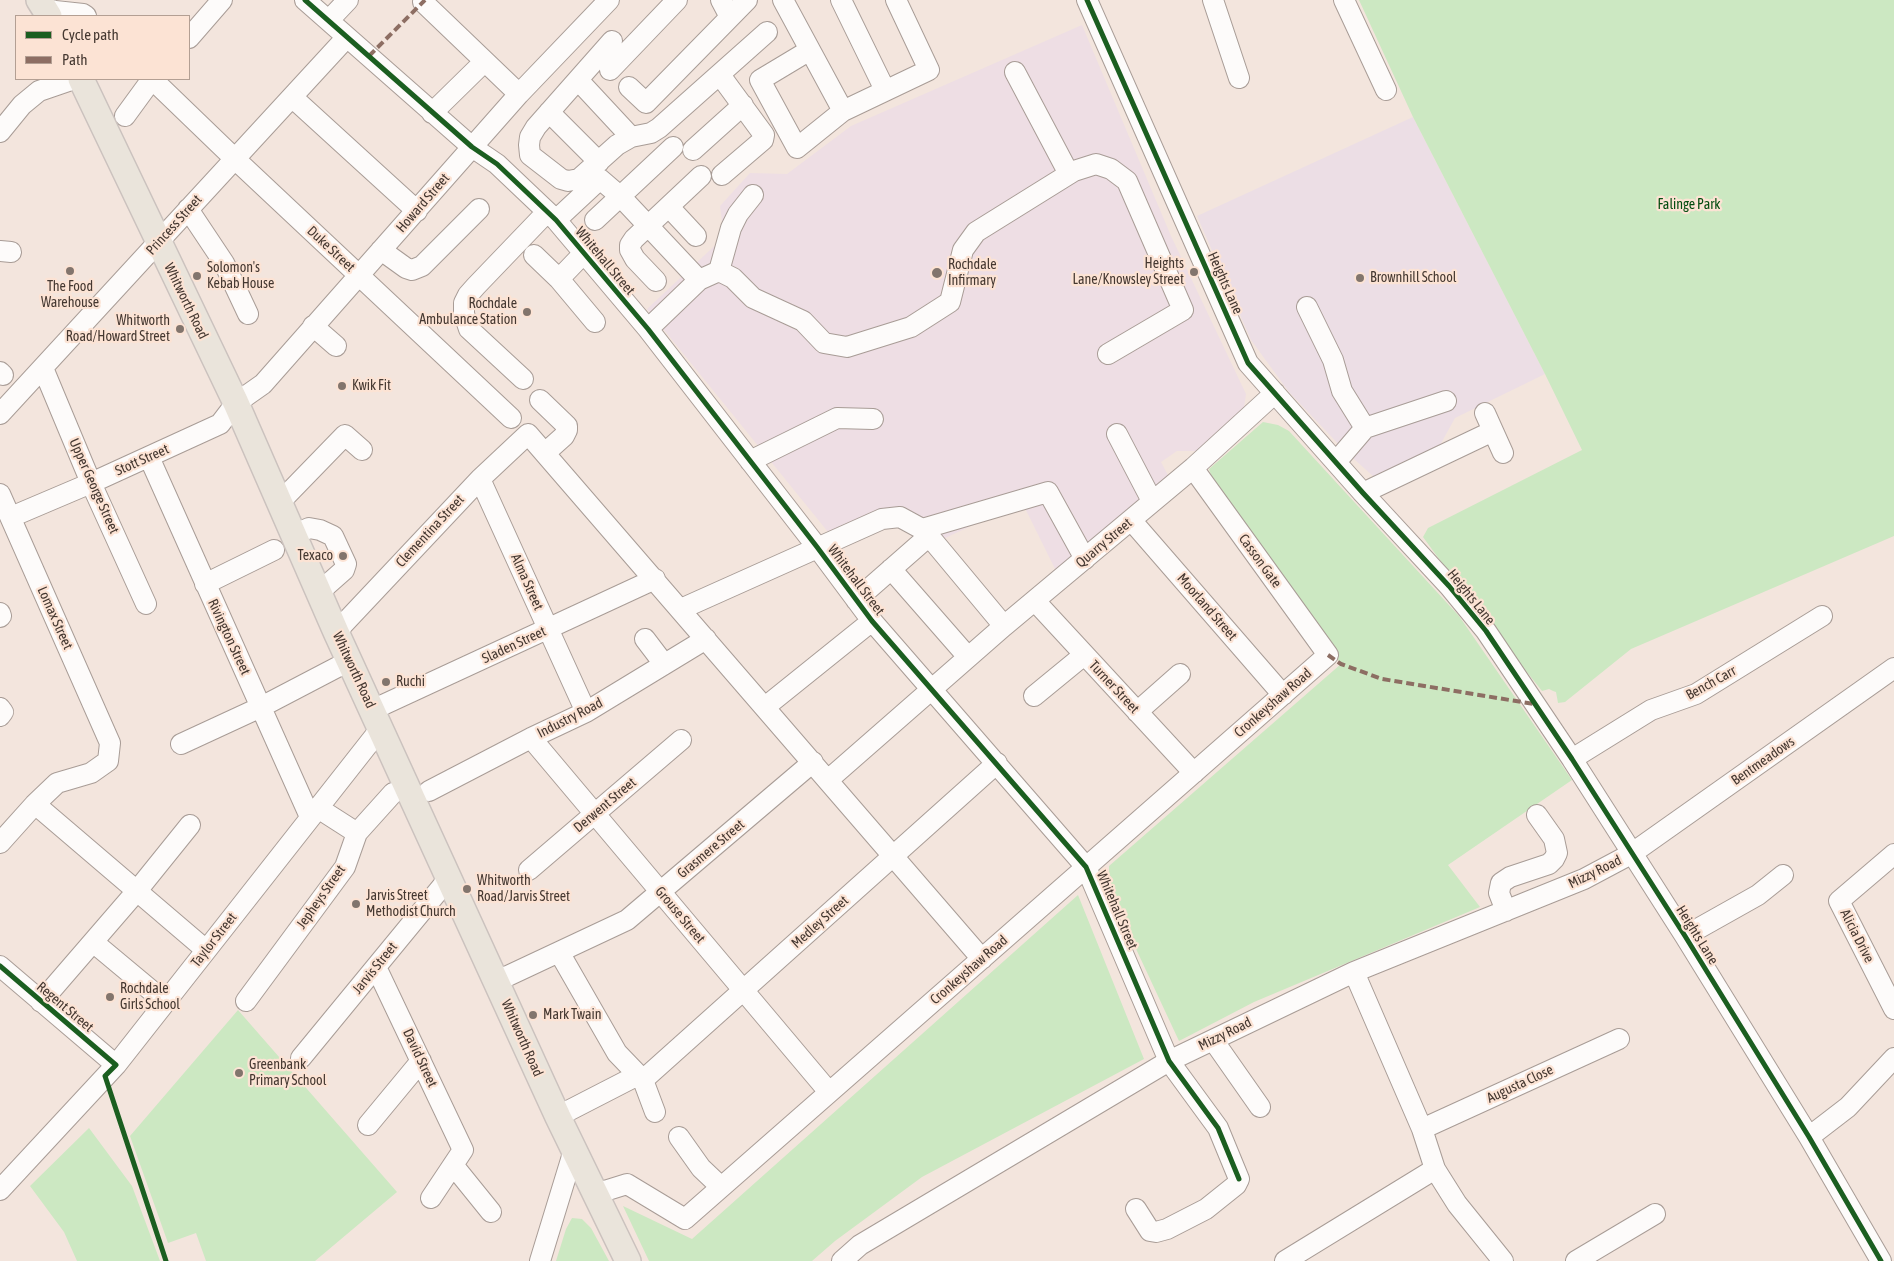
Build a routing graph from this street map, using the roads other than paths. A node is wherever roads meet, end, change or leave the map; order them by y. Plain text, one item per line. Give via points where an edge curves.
1 (222, 0) edge
2 (305, 0) edge
3 (348, 0) edge
4 (609, 0) edge
5 (677, 0) edge
6 (747, 0) edge
7 (783, 0) edge
8 (841, 0) edge
9 (896, 0) edge
10 (1087, 0) edge
11 (1214, 0) edge
12 (1344, 0) edge
13 (423, 2) dead end
14 (45, 9) edge
15 (726, 9) edge
16 (84, 15) edge
17 (329, 20) junction
18 (767, 32) dead end
19 (190, 37) edge
20 (347, 37) junction
21 (612, 41) dead end
22 (810, 50) junction
23 (484, 62) junction
24 (610, 70) dead end
25 (1015, 72) dead end
26 (720, 74) junction
27 (1239, 78) dead end
28 (71, 80) edge
29 (81, 80) edge
30 (151, 80) edge
31 (153, 80) edge
32 (578, 80) junction
33 (629, 87) dead end
34 (885, 90) junction
35 (1386, 90) dead end
36 (519, 94) junction
37 (292, 97) junction
38 (743, 105) junction
39 (843, 111) junction
40 (549, 112) junction
41 (432, 113) junction
42 (125, 116) dead end
43 (0, 132) edge
44 (631, 137) junction
45 (472, 147) junction
46 (672, 147) dead end
47 (693, 150) dead end
48 (235, 159) junction
49 (596, 170) junction
50 (722, 174) dead end
51 (1069, 174) junction
52 (701, 176) dead end
53 (753, 194) dead end
54 (621, 197) junction
55 (669, 207) junction
56 (188, 209) junction
57 (479, 209) dead end
58 (417, 211) junction
59 (552, 216) junction
60 (595, 220) dead end
61 (648, 226) junction
62 (696, 236) dead end
63 (158, 243) junction
64 (381, 250) junction
65 (584, 253) junction
66 (534, 255) dead end
67 (719, 271) junction
68 (359, 274) junction
69 (559, 279) junction
70 (699, 280) junction
71 (656, 281) dead end
72 (1308, 307) dead end
73 (248, 314) dead end
74 (596, 322) dead end
75 (314, 326) junction
76 (648, 329) junction
77 (336, 346) dead end
78 (1108, 354) dead end
79 (43, 368) junction
80 (522, 379) dead end
81 (1275, 393) junction
82 (540, 400) dead end
83 (1446, 402) dead end
84 (236, 403) junction
85 (1485, 413) dead end
86 (0, 414) edge
87 (511, 418) dead end
88 (873, 419) dead end
89 (1365, 428) junction
90 (1493, 431) junction
91 (1117, 434) dead end
92 (362, 450) dead end
93 (545, 453) junction
94 (1504, 453) dead end
95 (149, 457) junction
96 (750, 461) junction
97 (1336, 462) junction
98 (1193, 468) junction
99 (480, 479) junction
100 (91, 483) junction
101 (1363, 493) junction
102 (0, 494) edge
103 (1152, 501) junction
104 (279, 503) junction
105 (11, 517) junction
106 (1131, 520) junction
107 (925, 532) junction
108 (284, 542) junction
109 (817, 547) junction
110 (1085, 559) junction
111 (892, 569) junction
112 (655, 579) junction
113 (204, 584) junction
114 (318, 593) junction
115 (856, 600) junction
116 (1035, 601) junction
117 (146, 604) dead end
118 (681, 609) junction
119 (0, 613) edge
120 (1822, 616) dead end
121 (0, 617) edge
122 (872, 621) junction
123 (1004, 626) junction
124 (548, 629) junction
125 (336, 632) junction
126 (706, 639) junction
127 (645, 640) dead end
128 (1084, 654) junction
129 (1328, 655) joint
130 (968, 657) junction
131 (349, 661) junction
132 (664, 664) junction
133 (1894, 668) edge
134 (1180, 674) dead end
135 (931, 690) junction
136 (1283, 695) junction
137 (1034, 696) dead end
138 (261, 707) junction
139 (765, 707) junction
140 (0, 708) edge
141 (586, 712) junction
142 (1137, 712) junction
143 (0, 716) edge
144 (376, 719) junction
145 (531, 738) junction
146 (682, 740) dead end
147 (181, 744) dead end
148 (1572, 759) junction
149 (813, 762) junction
150 (997, 764) junction
151 (1194, 773) junction
152 (828, 780) junction
153 (429, 791) dead end
154 (393, 793) dead end
155 (36, 804) junction
156 (314, 812) junction
157 (595, 814) junction
158 (1537, 815) dead end
159 (190, 825) dead end
160 (357, 833) junction
161 (0, 843) edge
162 (1631, 854) junction
163 (1894, 854) edge
164 (893, 856) junction
165 (1086, 867) junction
166 (529, 870) dead end
167 (1783, 875) dead end
168 (449, 878) junction
169 (136, 892) junction
170 (660, 892) junction
171 (1506, 911) junction
172 (1685, 936) junction
173 (94, 942) junction
174 (206, 950) junction
175 (559, 952) junction
176 (982, 959) junction
177 (0, 966) edge
178 (376, 967) junction
179 (1354, 972) junction
180 (497, 981) junction
181 (743, 990) junction
182 (246, 1001) dead end
183 (42, 1002) junction
184 (165, 1002) junction
185 (1894, 1009) edge
186 (1619, 1039) dead end
187 (1213, 1040) junction
188 (301, 1058) dead end
189 (1894, 1058) edge
190 (421, 1061) junction
191 (1169, 1061) junction
192 (116, 1065) junction
193 (640, 1077) junction
194 (829, 1092) junction
195 (1260, 1107) dead end
196 (568, 1111) dead end
197 (655, 1112) dead end
198 (368, 1125) dead end
199 (1422, 1129) junction
200 (679, 1137) dead end
201 (1809, 1137) junction
202 (574, 1150) junction
203 (458, 1157) junction
204 (1435, 1169) junction
205 (721, 1187) junction
206 (0, 1190) edge
207 (595, 1194) junction
208 (431, 1198) dead end
209 (1136, 1209) dead end
210 (491, 1212) dead end
211 (1655, 1214) dead end
212 (540, 1261) edge
213 (628, 1261) edge
214 (842, 1261) edge
215 (1285, 1261) edge
216 (1503, 1261) edge
217 (1576, 1261) edge
218 (1882, 1261) edge

1 - 19 street
2 - 17 street, Whitehall Street
3 - 17 street
4 - 36 street, Howard Street
5 - 24 street
6 - 15 street
7 - 22 street
8 - 34 street
9 - 34 street via 929,70
10 - 81 street, Heights Lane via 1248,362
11 - 27 street
12 - 35 street
13 - 23 street
14 - 16 street
15 - 33 street via 646,103
17 - 20 street, Whitehall Street
18 - 26 street
20 - 37 street, Princess Street
20 - 41 street, Whitehall Street
21 - 32 street
22 - 39 street
22 - 39 street via 760,80 797,148
23 - 36 street
23 - 41 street
25 - 51 street
26 - 38 street
26 - 44 street via 659,128
28 - 43 street via 39,91 22,105
29 - 63 main road, Whitworth Road
30 - 42 street
31 - 48 street, Duke Street
32 - 40 street
32 - 44 street
34 - 39 street
36 - 45 street, Howard Street
37 - 48 street, Princess Street
37 - 58 street
38 - 47 street
38 - 50 street via 762,130 763,140
40 - 49 street
40 - 49 street via 530,137 530,155 568,181
41 - 45 street, Whitehall Street
44 - 49 street via 617,145
45 - 58 street, Howard Street
45 - 59 street, Whitehall Street via 497,164
46 - 54 street
48 - 56 street, Princess Street
48 - 68 street, Duke Street
49 - 54 street
49 - 59 street
51 - 67 street via 976,232 963,250 950,302 911,327 847,346 824,343 803,321 753,298 734,278
51 - 78 street via 1096,164 1110,169 1127,182 1183,310
52 - 55 street
53 - 67 street via 734,221
54 - 60 street
54 - 61 street
55 - 61 street
55 - 62 street
56 - 63 street, Princess Street
56 - 73 street via 224,263
57 - 64 street via 422,266 412,270 406,268
58 - 64 street, Howard Street
59 - 65 street, Whitehall Street
59 - 80 street via 476,286 464,302 468,328
61 - 70 street
61 - 71 street via 634,239 630,250
63 - 79 street, Princess Street
63 - 84 main road, Whitworth Road
64 - 68 street, Howard Street
65 - 69 street
65 - 76 street, Whitehall Street
66 - 69 street
67 - 70 street
68 - 75 street, Howard Street
68 - 87 street, Duke Street
69 - 74 street
70 - 76 street
72 - 89 street via 1333,360 1342,390
75 - 77 street
75 - 84 street, Howard Street via 263,384
76 - 96 street, Whitehall Street
79 - 86 street, Princess Street
79 - 100 street, Upper George Street
81 - 97 street, Heights Lane
81 - 98 street, Quarry Street
82 - 93 street via 567,426 564,436
83 - 89 street
84 - 95 street, Stott Street via 220,424
84 - 104 main road, Whitworth Road
85 - 90 street
88 - 96 street via 837,418
89 - 97 street
90 - 94 street
90 - 101 street
91 - 103 street
92 - 104 street via 345,435
93 - 99 street, Clementina Street via 528,434
93 - 112 street
95 - 100 street, Stott Street
95 - 113 street, Rivington Street
96 - 109 street, Whitehall Street
97 - 101 street, Heights Lane
98 - 103 street, Quarry Street
98 - 129 street, Casson Gate
99 - 124 street, Alma Street
99 - 125 street, Clementina Street
100 - 105 street, Stott Street
100 - 117 street, Upper George Street
101 - 148 street, Heights Lane via 1486,631
102 - 105 street, Lomax Street
103 - 106 street, Quarry Street
104 - 108 main road, Whitworth Road
105 - 155 street, Lomax Street via 110,743 108,761 91,773 57,783
106 - 110 street, Quarry Street
106 - 136 street, Moorland Street
107 - 109 street via 900,517 882,519
107 - 110 street via 1048,492
107 - 111 street
107 - 123 street
108 - 113 street
108 - 114 main road, Whitworth Road
108 - 114 street via 309,528 333,536 346,564 344,570
109 - 115 street, Whitehall Street
109 - 118 street
110 - 116 street, Quarry Street
111 - 115 street
111 - 130 street
112 - 118 street
112 - 124 street, Sladen Street
113 - 138 street, Rivington Street
114 - 125 main road, Whitworth Road
115 - 122 street, Whitehall Street
116 - 123 street, Quarry Street
116 - 128 street, Turner Street
118 - 126 street
119 - 121 street
120 - 148 street, Bench Carr via 1696,694 1651,710
122 - 135 street, Whitehall Street
122 - 139 street
123 - 130 street, Quarry Street
124 - 141 street, Alma Street
124 - 144 street, Sladen Street
125 - 131 main road, Whitworth Road
126 - 132 street, Industry Road
126 - 139 street
127 - 132 street
128 - 137 street
128 - 142 street, Turner Street
129 - 136 street, Cronkeyshaw Road
130 - 135 street, Quarry Street
131 - 138 street
131 - 144 main road, Whitworth Road
132 - 141 street, Industry Road
133 - 162 street, Bentmeadows
134 - 142 street
135 - 150 street, Whitehall Street
135 - 152 street, Quarry Street
136 - 151 street, Cronkeyshaw Road
138 - 147 street via 222,734
138 - 156 street, Rivington Street
139 - 149 street
140 - 143 street via 3,712
141 - 145 street, Industry Road
142 - 151 street, Turner Street
144 - 156 street, Taylor Street
144 - 168 main road, Whitworth Road
145 - 153 street, Industry Road
145 - 157 street, Grouse Street
146 - 157 street, Derwent Street
148 - 162 street, Heights Lane
149 - 152 street
149 - 170 street, Grasmere Street
150 - 164 street, Medley Street
150 - 165 street, Whitehall Street
151 - 165 street, Cronkeyshaw Road
152 - 164 street
154 - 160 street, Jepheys Street
155 - 161 street
155 - 169 street
156 - 160 street
156 - 174 street, Taylor Street
157 - 166 street, Derwent Street
157 - 170 street, Grouse Street
158 - 171 street via 1554,839 1557,853 1549,864 1510,877 1501,884 1499,893
159 - 169 street
160 - 182 street, Jepheys Street via 345,867
162 - 171 street, Mizzy Road via 1584,879
162 - 172 street, Heights Lane
163 - 185 street, Alicia Drive via 1839,901
164 - 176 street
164 - 181 street, Medley Street
165 - 176 street, Cronkeyshaw Road
165 - 191 street, Whitehall Street
167 - 172 street via 1758,895
168 - 178 street, Jarvis Street
168 - 180 main road, Whitworth Road
169 - 173 street
169 - 174 street
170 - 175 street, Grasmere Street via 627,920
170 - 181 street, Grouse Street
171 - 179 street, Mizzy Road
172 - 201 street, Heights Lane
173 - 183 street
173 - 184 street
174 - 184 street, Taylor Street
175 - 180 street, Grasmere Street
175 - 193 street via 617,1053
176 - 194 street, Cronkeyshaw Road
177 - 183 street, Regent Street
178 - 188 street, Jarvis Street
178 - 190 street, David Street
179 - 187 street, Mizzy Road
179 - 199 street
180 - 202 main road, Whitworth Road
181 - 193 street, Medley Street
181 - 194 street, Grouse Street
183 - 192 street, Regent Street
184 - 192 street, Taylor Street
186 - 199 street, Augusta Close
187 - 191 street, Mizzy Road
187 - 195 street
189 - 201 street via 1848,1107
190 - 198 street
190 - 203 street, David Street
191 - 209 street, Whitehall Street via 1218,1128 1239,1179 1206,1209 1167,1230 1150,1231
191 - 214 street, Mizzy Road via 860,1245
192 - 206 street, Taylor Street
193 - 196 street, Medley Street
193 - 197 street
194 - 205 street, Cronkeyshaw Road
199 - 204 street
200 - 205 street via 701,1168
201 - 218 street, Heights Lane
202 - 207 main road, Whitworth Road
202 - 212 street
203 - 208 street
203 - 210 street, David Street
204 - 215 street
204 - 216 street via 1457,1204
205 - 207 street, Cronkeyshaw Road via 685,1219 627,1184
207 - 213 main road, Whitworth Road
211 - 217 street

